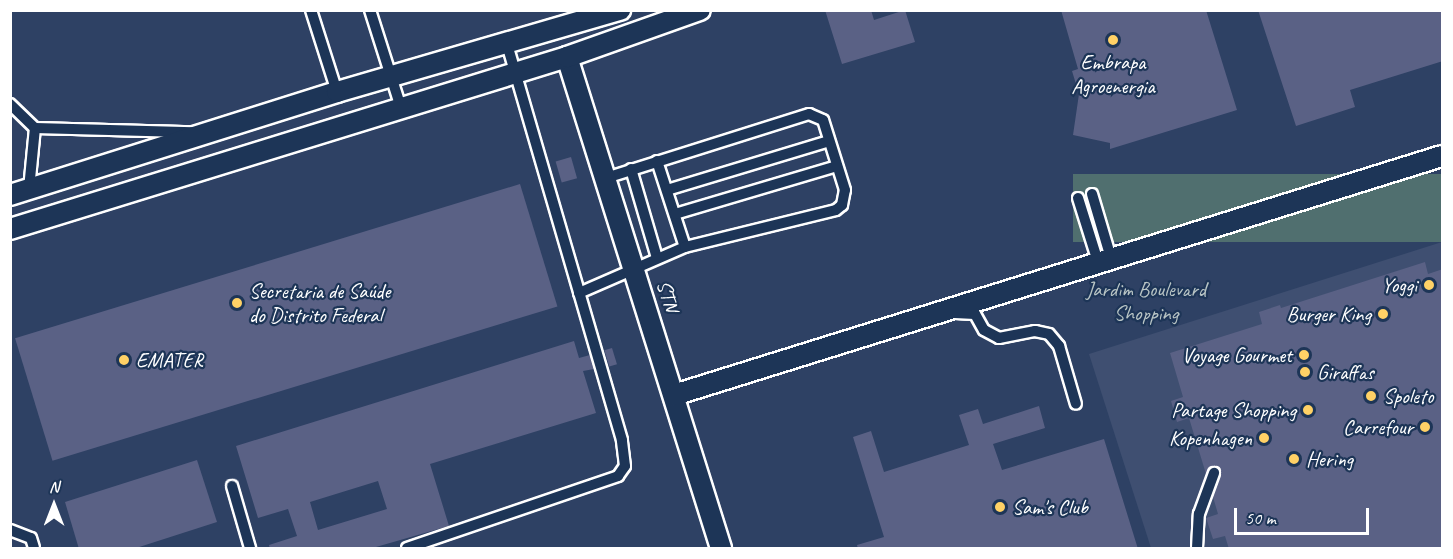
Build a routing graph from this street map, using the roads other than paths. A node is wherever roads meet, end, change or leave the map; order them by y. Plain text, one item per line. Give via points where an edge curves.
1 (311, 10) edge
2 (370, 10) edge
3 (620, 10) edge
4 (700, 10) edge
5 (507, 43) junction
6 (567, 57) junction
7 (515, 73) junction
8 (392, 76) junction
9 (337, 92) junction
10 (10, 104) edge
11 (402, 108) junction
12 (35, 128) junction
13 (208, 132) junction
14 (829, 141) junction
15 (1443, 156) edge
16 (657, 161) junction
17 (837, 166) junction
18 (631, 169) junction
19 (606, 178) junction
20 (667, 190) junction
21 (20, 192) edge
22 (1092, 194) dead end
23 (1078, 198) dead end
24 (675, 214) junction
25 (10, 229) edge
26 (686, 247) junction
27 (657, 258) junction
28 (1104, 260) junction
29 (634, 268) junction
30 (1005, 291) junction
31 (579, 293) junction
32 (940, 311) junction
33 (975, 314) junction
34 (674, 395) junction
35 (1076, 404) dead end
36 (1214, 472) dead end
37 (232, 486) dead end
38 (10, 530) edge
39 (34, 549) edge
40 (250, 549) edge
41 (407, 549) edge
42 (721, 549) edge
43 (1197, 549) edge

1 - 9 lane
2 - 8 lane
3 - 5 street
4 - 6 street
5 - 7 lane
5 - 8 street
6 - 7 street
6 - 19 street, STN
7 - 11 street
7 - 31 lane
8 - 9 street
8 - 11 lane
9 - 13 street
10 - 12 lane
11 - 25 street
12 - 13 lane
12 - 21 lane
13 - 21 street
14 - 16 lane via 823,120 809,114
14 - 17 lane
14 - 20 lane
15 - 28 street
16 - 18 lane
16 - 20 lane
17 - 24 lane
17 - 26 lane via 845,190 842,205 836,210
18 - 19 lane
18 - 27 lane
19 - 29 street, STN
20 - 24 lane
22 - 28 lane
23 - 28 lane
24 - 26 lane
26 - 27 lane
27 - 29 lane
28 - 30 street
29 - 31 lane
29 - 34 street, STN
30 - 32 street
30 - 33 lane
31 - 41 lane via 622,440 625,466 618,476
32 - 33 lane
32 - 34 street
33 - 35 lane via 984,330 999,338 1035,331 1049,334 1059,346
34 - 42 street, STN
36 - 43 lane via 1199,514
37 - 40 lane
38 - 39 lane via 31,538

